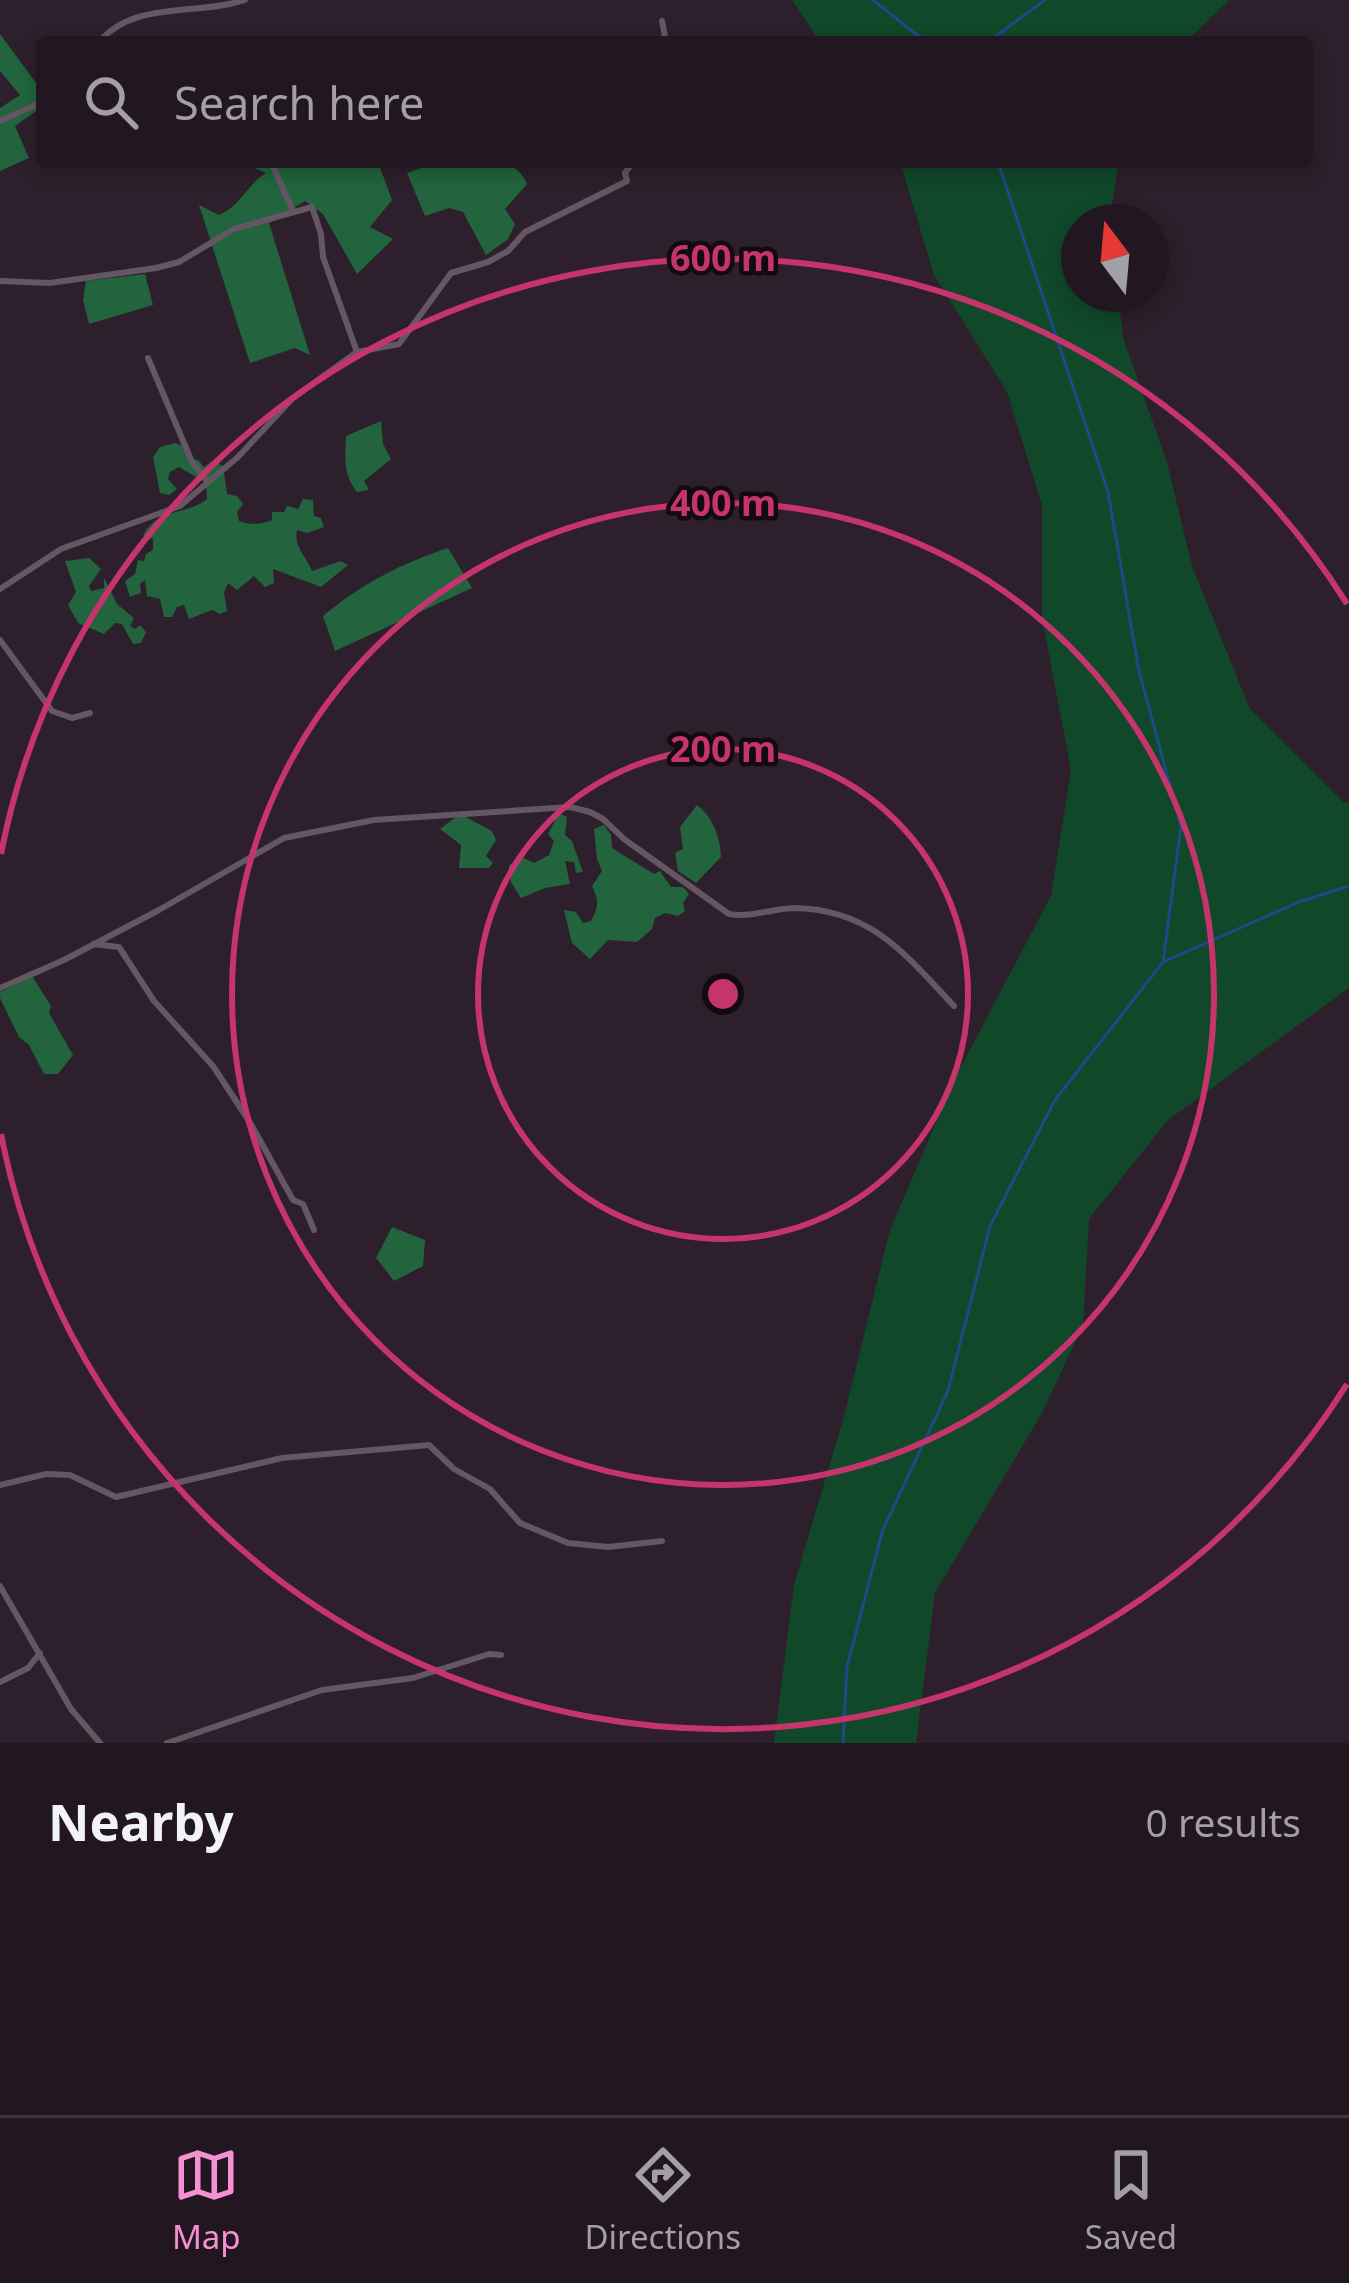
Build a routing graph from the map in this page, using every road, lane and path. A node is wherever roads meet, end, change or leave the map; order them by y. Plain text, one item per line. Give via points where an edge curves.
1 (244, 0) edge
2 (662, 21) dead end
3 (106, 36) edge
4 (665, 36) edge
5 (36, 105) edge
6 (0, 121) edge
7 (274, 168) edge
8 (629, 168) edge
9 (292, 211) junction
10 (1, 283) edge
11 (357, 352) junction
12 (148, 358) dead end
13 (208, 481) junction
14 (0, 589) edge
15 (0, 640) edge
16 (3, 653) edge
17 (90, 712) dead end
18 (93, 944) junction
19 (0, 988) edge
20 (954, 1006) dead end
21 (314, 1230) dead end
22 (0, 1485) edge
23 (662, 1541) dead end
24 (0, 1586) edge
25 (40, 1654) junction
26 (501, 1655) dead end
27 (0, 1682) edge
28 (100, 1743) edge
29 (167, 1743) edge

1 - 3 street via 125,19
2 - 4 street
5 - 6 street
7 - 9 street
8 - 11 street via 627,181 525,232 488,262 451,273 399,344
9 - 10 street via 156,268
9 - 11 street via 312,207
11 - 13 street via 293,398
12 - 13 street via 192,462
13 - 14 street via 180,506 61,549
15 - 16 street
16 - 17 street via 52,711 72,718
18 - 19 street
18 - 20 street via 300,833 570,807 603,820 729,914 798,908 869,925
18 - 21 street via 121,948 154,1001 213,1066
22 - 23 street via 70,1475 116,1497 282,1458 427,1444 520,1522 568,1544
24 - 25 street
25 - 27 street
25 - 28 street
26 - 29 street via 322,1690

